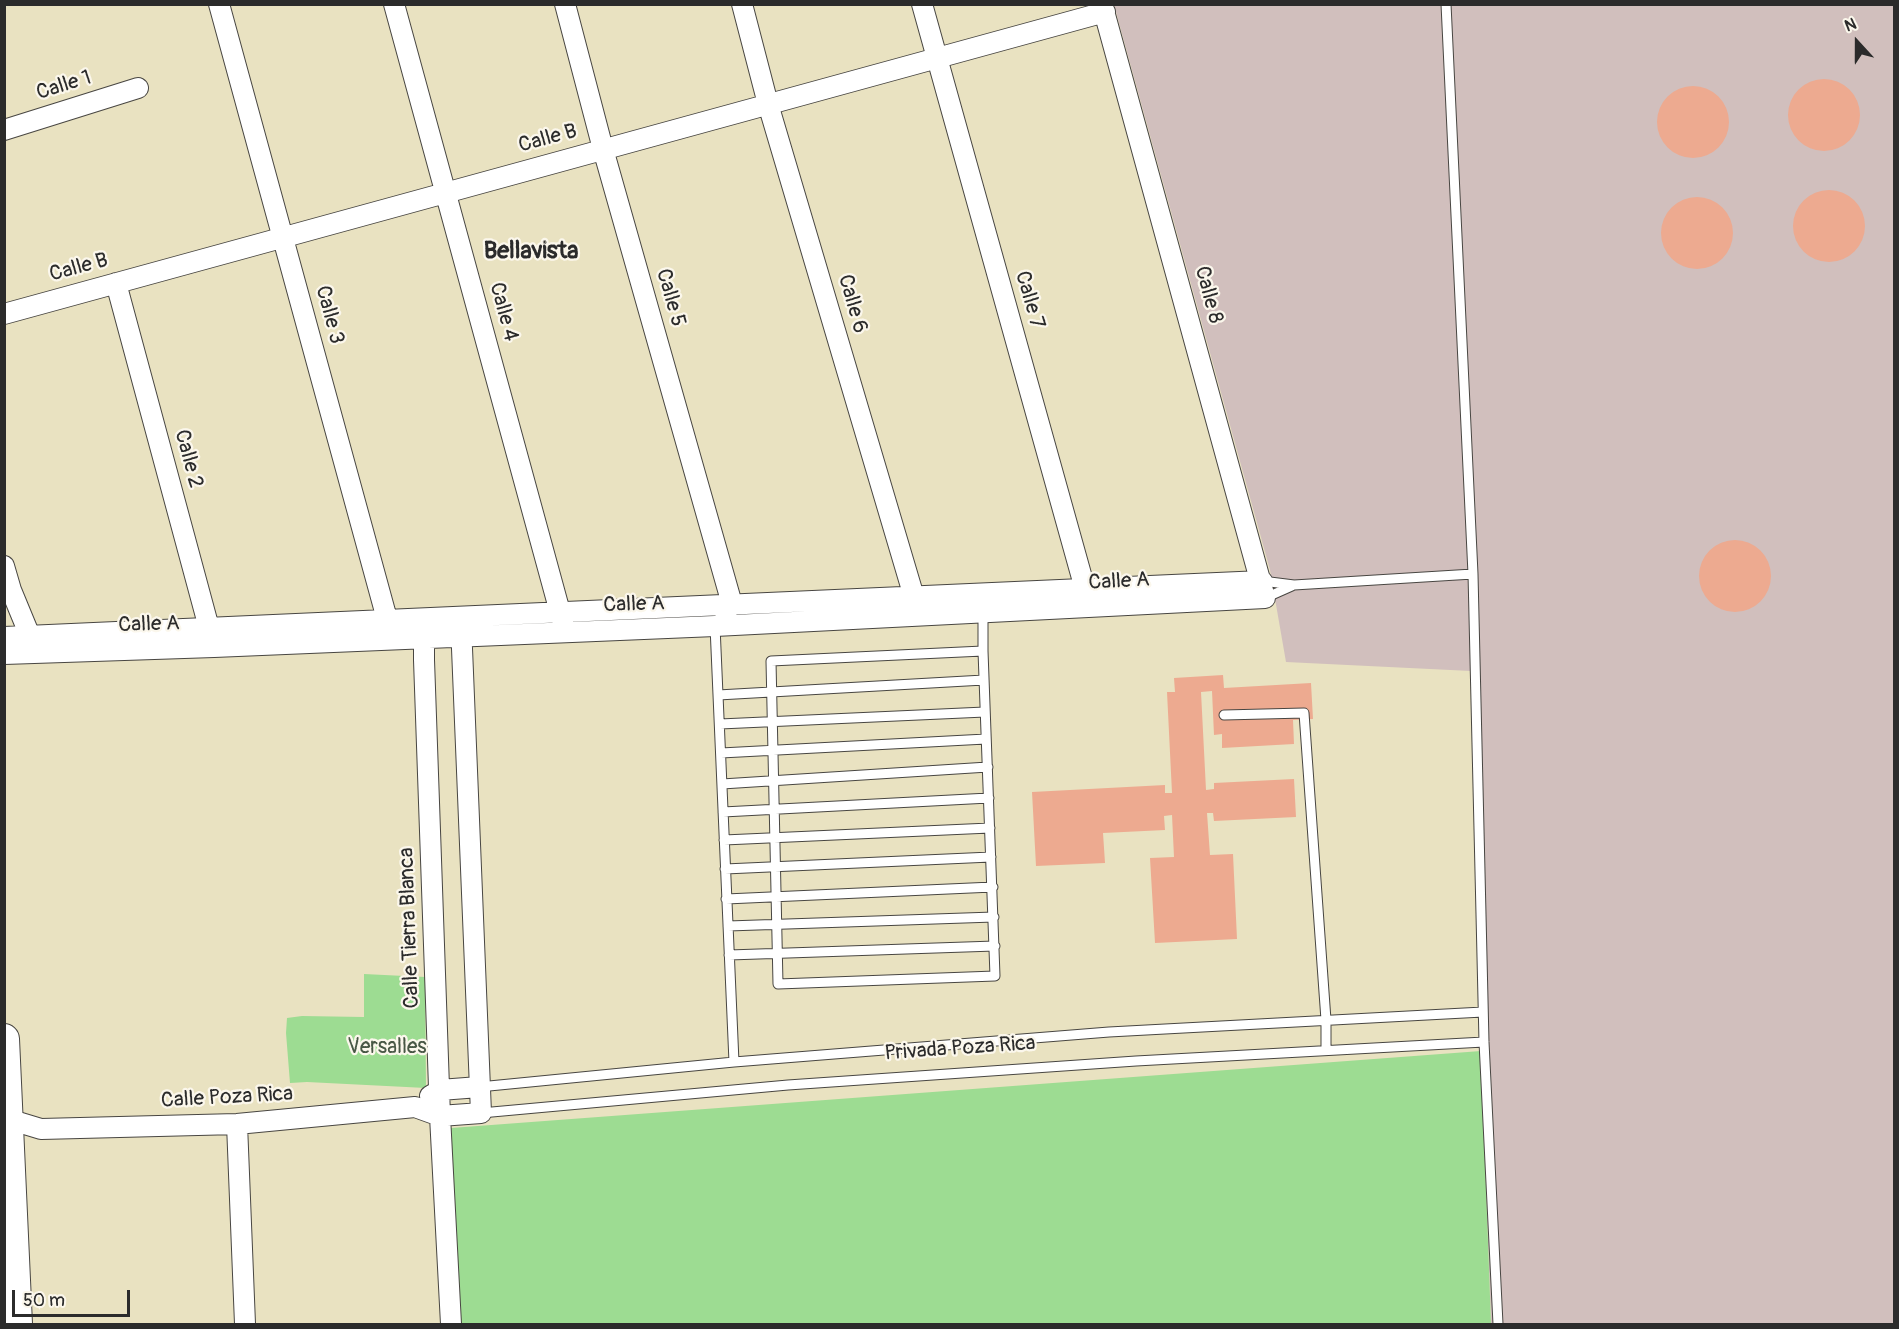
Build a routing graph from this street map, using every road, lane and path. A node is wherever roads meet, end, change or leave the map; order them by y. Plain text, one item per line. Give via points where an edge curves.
1 (219, 4) edge
2 (394, 4) edge
3 (565, 4) edge
4 (742, 4) edge
5 (922, 4) edge
6 (1446, 4) edge
7 (1104, 8) edge
8 (937, 58) junction
9 (138, 88) dead end
10 (768, 104) junction
11 (4, 130) edge
12 (603, 149) junction
13 (445, 193) junction
14 (283, 237) junction
15 (116, 283) junction
16 (4, 314) edge
17 (4, 566) edge
18 (1473, 574) junction
19 (1294, 585) junction
20 (1264, 590) junction
21 (1088, 599) junction
22 (983, 603) junction
23 (732, 604) junction
24 (916, 606) junction
25 (562, 622) junction
26 (461, 626) junction
27 (715, 626) junction
28 (424, 628) junction
29 (390, 630) junction
30 (30, 636) junction
31 (4, 637) edge
32 (212, 638) junction
33 (983, 651) junction
34 (4, 654) edge
35 (984, 680) junction
36 (773, 692) junction
37 (718, 694) junction
38 (985, 712) junction
39 (1224, 715) dead end
40 (773, 722) junction
41 (720, 724) junction
42 (986, 739) junction
43 (774, 750) junction
44 (721, 753) junction
45 (987, 767) junction
46 (773, 781) junction
47 (722, 784) junction
48 (989, 798) junction
49 (775, 808) junction
50 (723, 812) junction
51 (990, 828) junction
52 (775, 838) junction
53 (724, 840) junction
54 (991, 857) junction
55 (776, 867) junction
56 (725, 869) junction
57 (993, 887) junction
58 (777, 898) junction
59 (726, 899) junction
60 (994, 917) junction
61 (728, 926) junction
62 (776, 926) junction
63 (995, 946) junction
64 (729, 955) junction
65 (777, 955) junction
66 (1484, 1012) junction
67 (1326, 1020) junction
68 (4, 1039) edge
69 (1484, 1042) junction
70 (1326, 1050) junction
71 (734, 1062) junction
72 (479, 1088) junction
73 (440, 1089) junction
74 (415, 1107) junction
75 (480, 1113) junction
76 (440, 1116) junction
77 (237, 1124) junction
78 (8, 1131) junction
79 (17, 1324) edge
80 (245, 1324) edge
81 (451, 1324) edge
82 (1498, 1324) edge

1 - 14 street, Calle 3
2 - 13 street, Calle 4
3 - 12 street, Calle 5
4 - 10 street, Calle 6
5 - 8 street, Calle 7
6 - 18 lane
7 - 8 street, Calle B
7 - 20 street, Calle 8
8 - 10 street, Calle B
8 - 21 street, Calle 7
9 - 11 street, Calle 1
10 - 12 street, Calle B
10 - 24 street, Calle 6
12 - 13 street, Calle B
12 - 23 street, Calle 5
13 - 14 street, Calle B
13 - 25 street, Calle 4
14 - 15 street, Calle B
14 - 29 street, Calle 3
15 - 16 street, Calle B
15 - 32 street, Calle 2
17 - 30 street
18 - 19 lane
18 - 66 lane
19 - 20 lane
19 - 20 lane
20 - 21 street, Calle A
21 - 22 street, Calle A
22 - 24 street, Calle A
22 - 33 lane
23 - 24 street, Calle A
23 - 25 street, Calle A
23 - 27 street
24 - 27 street, Calle A
25 - 26 street, Calle A
25 - 27 street, Calle A
26 - 28 street, Calle A
26 - 72 street
27 - 37 lane
28 - 29 street, Calle A
28 - 73 street, Calle Tierra Blanca
29 - 32 street, Calle A
30 - 31 street, Calle A
30 - 32 street, Calle A
32 - 34 street, Calle A
33 - 35 lane
33 - 36 lane via 771,661
35 - 36 lane
35 - 38 lane
36 - 37 lane
36 - 40 lane
37 - 41 lane
38 - 40 lane
38 - 42 lane
39 - 67 lane via 1304,713
40 - 41 lane
40 - 43 lane
41 - 44 lane
42 - 43 lane
42 - 45 lane
43 - 44 lane
43 - 46 lane
44 - 47 lane
45 - 46 lane
45 - 48 lane
46 - 47 lane
46 - 49 lane
47 - 50 lane
48 - 49 lane
48 - 51 lane
49 - 50 lane
49 - 52 lane
50 - 53 lane
51 - 52 lane
51 - 54 lane
52 - 53 lane
52 - 55 lane
53 - 56 lane
54 - 55 lane
54 - 57 lane
55 - 56 lane
55 - 58 lane
56 - 59 lane
57 - 58 lane
57 - 60 lane
58 - 59 lane
58 - 62 lane
59 - 61 lane
60 - 62 lane
60 - 63 lane
61 - 62 lane
61 - 64 lane
62 - 65 lane
63 - 65 lane
63 - 65 lane via 995,976 778,984
64 - 65 lane
64 - 71 lane
66 - 67 lane
66 - 69 lane
67 - 70 lane
67 - 71 lane via 1109,1032
68 - 78 main road
69 - 70 lane, Privada Poza Rica
69 - 82 lane
70 - 75 lane, Privada Poza Rica via 788,1085
71 - 72 lane
72 - 73 street
72 - 75 street
73 - 74 street
73 - 76 street, Calle Tierra Blanca
74 - 76 street, Calle Poza Rica
74 - 77 street, Calle Poza Rica
75 - 76 street, Privada Poza Rica
76 - 81 street, Calle Tierra Blanca
77 - 78 street, Calle Poza Rica
77 - 80 street
78 - 79 main road

